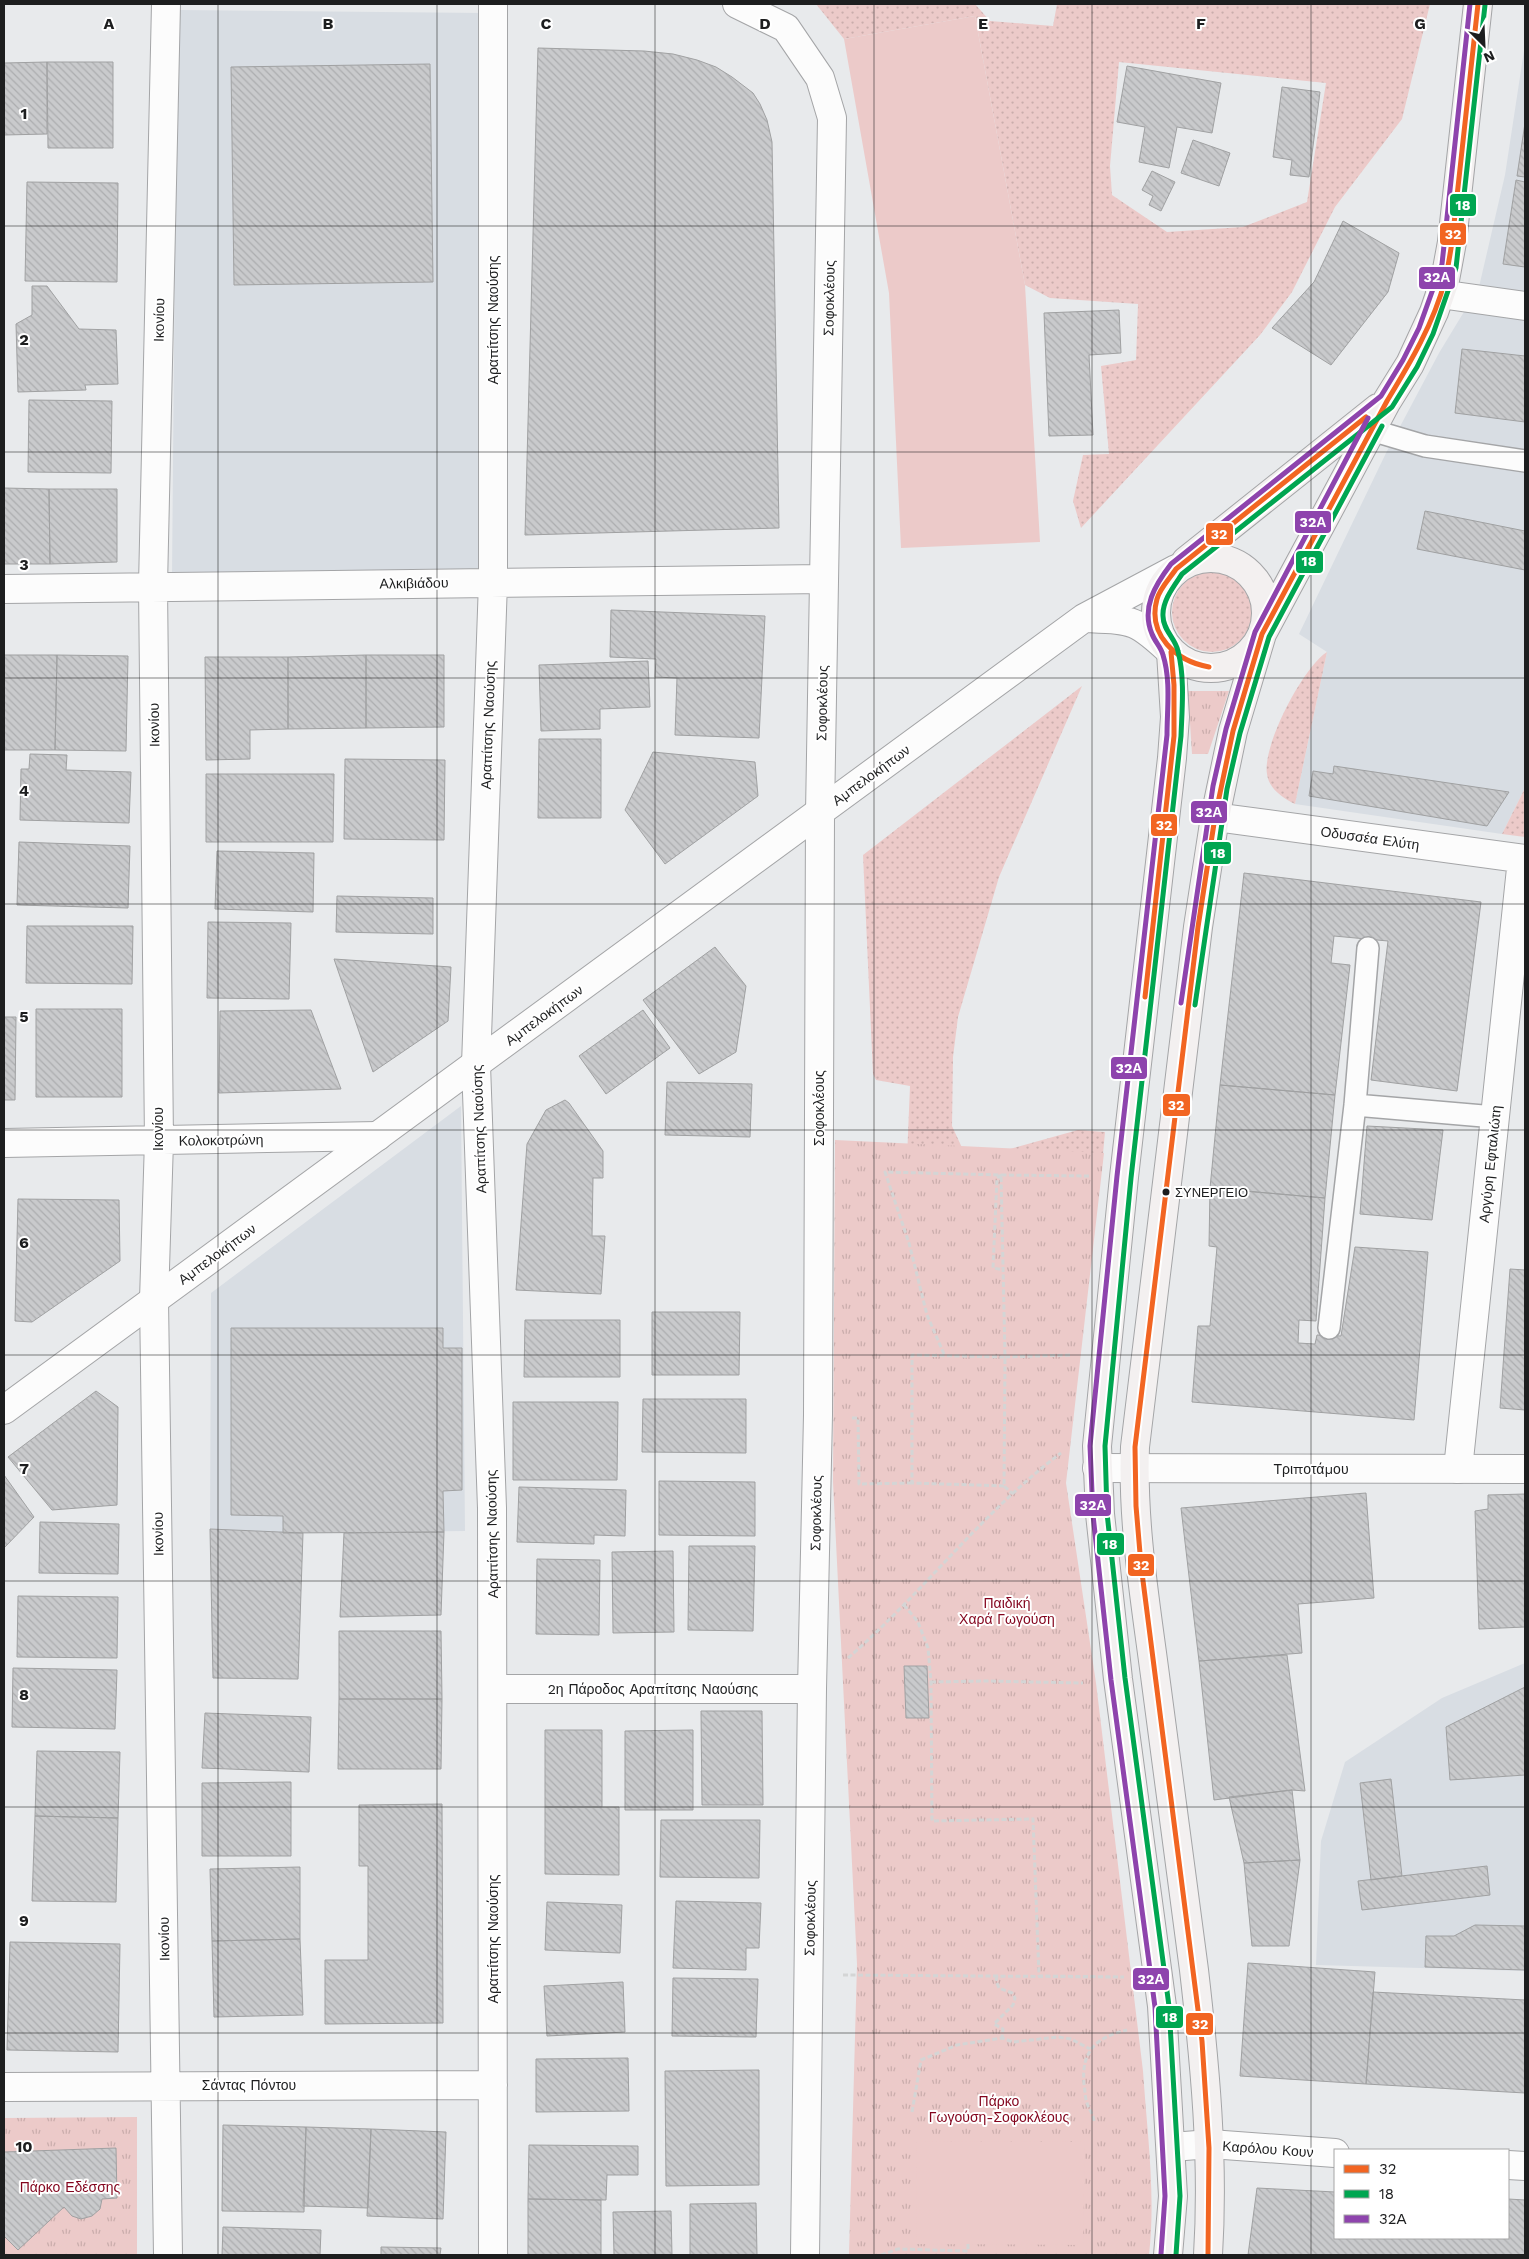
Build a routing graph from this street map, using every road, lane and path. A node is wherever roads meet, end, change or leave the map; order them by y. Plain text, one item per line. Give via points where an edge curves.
1 (166, 4) edge
2 (493, 4) edge
3 (737, 4) edge
4 (1478, 4) edge
5 (1440, 294) junction
6 (1525, 306) edge
7 (1387, 401) junction
8 (1372, 430) junction
9 (1525, 461) edge
10 (1176, 570) junction
11 (824, 579) junction
12 (493, 582) junction
13 (153, 586) junction
14 (4, 589) edge
15 (1084, 618) junction
16 (1262, 634) junction
17 (1171, 652) junction
18 (820, 813) junction
19 (1214, 817) junction
20 (1524, 859) edge
21 (1368, 948) dead end
22 (476, 1064) junction
23 (1356, 1105) junction
24 (1495, 1117) junction
25 (378, 1136) junction
26 (159, 1141) junction
27 (4, 1143) edge
28 (1000, 1175) junction
29 (1124, 1177) junction
30 (1004, 1270) junction
31 (154, 1300) junction
32 (1329, 1328) dead end
33 (944, 1354) junction
34 (1106, 1355) junction
35 (1004, 1357) junction
36 (4, 1410) edge
37 (818, 1415) junction
38 (1064, 1450) dead end
39 (1098, 1468) junction
40 (1134, 1468) junction
41 (1458, 1469) junction
42 (1525, 1469) edge
43 (912, 1483) junction
44 (1004, 1486) junction
45 (1013, 1494) junction
46 (904, 1605) junction
47 (1118, 1680) junction
48 (932, 1682) junction
49 (494, 1689) junction
50 (812, 1689) junction
51 (809, 1975) junction
52 (997, 1976) junction
53 (1162, 2022) junction
54 (1002, 2038) junction
55 (1090, 2049) junction
56 (493, 2084) junction
57 (166, 2085) junction
58 (4, 2087) edge
59 (912, 2112) dead end
60 (1094, 2121) dead end
61 (1210, 2144) junction
62 (1172, 2147) junction
63 (1334, 2153) edge
64 (1509, 2165) edge
65 (1525, 2166) edge
66 (968, 2244) dead end
67 (168, 2255) edge
68 (493, 2255) edge
69 (805, 2255) edge
70 (881, 2255) edge
71 (1168, 2255) edge
72 (1208, 2255) edge

1 - 13 street, Ικονίου
2 - 12 street, Αραπίτσης Ναούσης
3 - 11 street, Σοφοκλέους via 786,28 820,78 832,118
4 - 5 main road via 1449,266
5 - 6 street
5 - 7 main road via 1410,364
7 - 8 main road
7 - 10 main road
8 - 9 lane via 1425,446
8 - 16 main road
10 - 15 street, Αμπελοκήπων
10 - 16 main road via 1191,560 1208,557 1224,558 1240,565 1254,576 1263,591 1267,608
10 - 17 main road via 1157,598 1155,614 1159,631
11 - 12 street, Αλκιβιάδου
11 - 18 street, Σοφοκλέους
12 - 13 street, Αλκιβιάδου
12 - 22 street, Αραπίτσης Ναούσης
13 - 14 street, Αλκιβιάδου
13 - 26 street, Ικονίου
15 - 17 street via 1136,623
15 - 18 street, Αμπελοκήπων
16 - 17 main road via 1254,648 1229,666 1198,666
16 - 19 main road
17 - 29 main road via 1175,717 1172,758
18 - 22 street, Αμπελοκήπων
18 - 37 street, Σοφοκλέους
19 - 20 street, Οδυσσέα Ελύτη
19 - 40 main road via 1172,1132
20 - 24 street, Αργύρη Εφταλιώτη
21 - 23 lane
22 - 25 street, Αμπελοκήπων
22 - 49 street, Αραπίτσης Ναούσης via 492,1508
23 - 24 lane
23 - 32 lane
24 - 41 street, Αργύρη Εφταλιώτη
25 - 26 street, Κολοκοτρώνη
25 - 31 street, Αμπελοκήπων
26 - 27 street, Κολοκοτρώνη
26 - 31 street, Ικονίου
28 - 29 path
28 - 30 path
28 - 30 path via 997,1178 993,1268
28 - 33 path via 885,1172 909,1243 927,1315
29 - 34 main road
30 - 35 path
31 - 36 street, Αμπελοκήπων
31 - 57 street, Ικονίου
33 - 35 path
33 - 43 path via 912,1355
34 - 35 path
34 - 39 main road via 1097,1446
35 - 44 path
37 - 43 path via 858,1418 859,1484
37 - 50 street, Σοφοκλέους
38 - 45 path
39 - 40 street, Τριποτάμου
39 - 47 main road
40 - 41 street, Τριποτάμου
40 - 61 main road via 1140,1559 1186,1903 1206,2077
41 - 42 street, Τριποτάμου
43 - 44 path
44 - 45 path
45 - 46 path
46 - 48 path via 925,1635
46 - 50 path
47 - 48 path via 1074,1684
47 - 53 main road
48 - 52 path via 932,1821 1033,1819 1038,1973 1039,1976 1048,1976 1057,1976 1066,1976 1076,1976 1085,1976 1094,1976 1113,1976 1131,1977
49 - 50 street, 2η Πάροδος Αραπίτσης Ναούσης
49 - 56 street, Αραπίτσης Ναούσης
50 - 51 street, Σοφοκλέους
51 - 52 path
51 - 69 street, Σοφοκλέους
52 - 54 path via 999,1988 1012,1992 1015,1998 994,2024 1003,2029
53 - 55 path via 1116,2032 1099,2040
53 - 62 main road
54 - 55 path via 1012,2042 1058,2037 1071,2039
54 - 59 path via 956,2045 921,2060
55 - 60 path via 1083,2074 1087,2103
56 - 57 street, Σάντας Πόντου
56 - 68 street, Αραπίτσης Ναούσης
57 - 58 street, Σάντας Πόντου
57 - 67 street, Ικονίου
61 - 62 street, Καρόλου Κουν
61 - 63 street, Καρόλου Κουν
61 - 72 main road
62 - 71 main road via 1173,2196
64 - 65 street
66 - 70 path via 968,2251 898,2249

